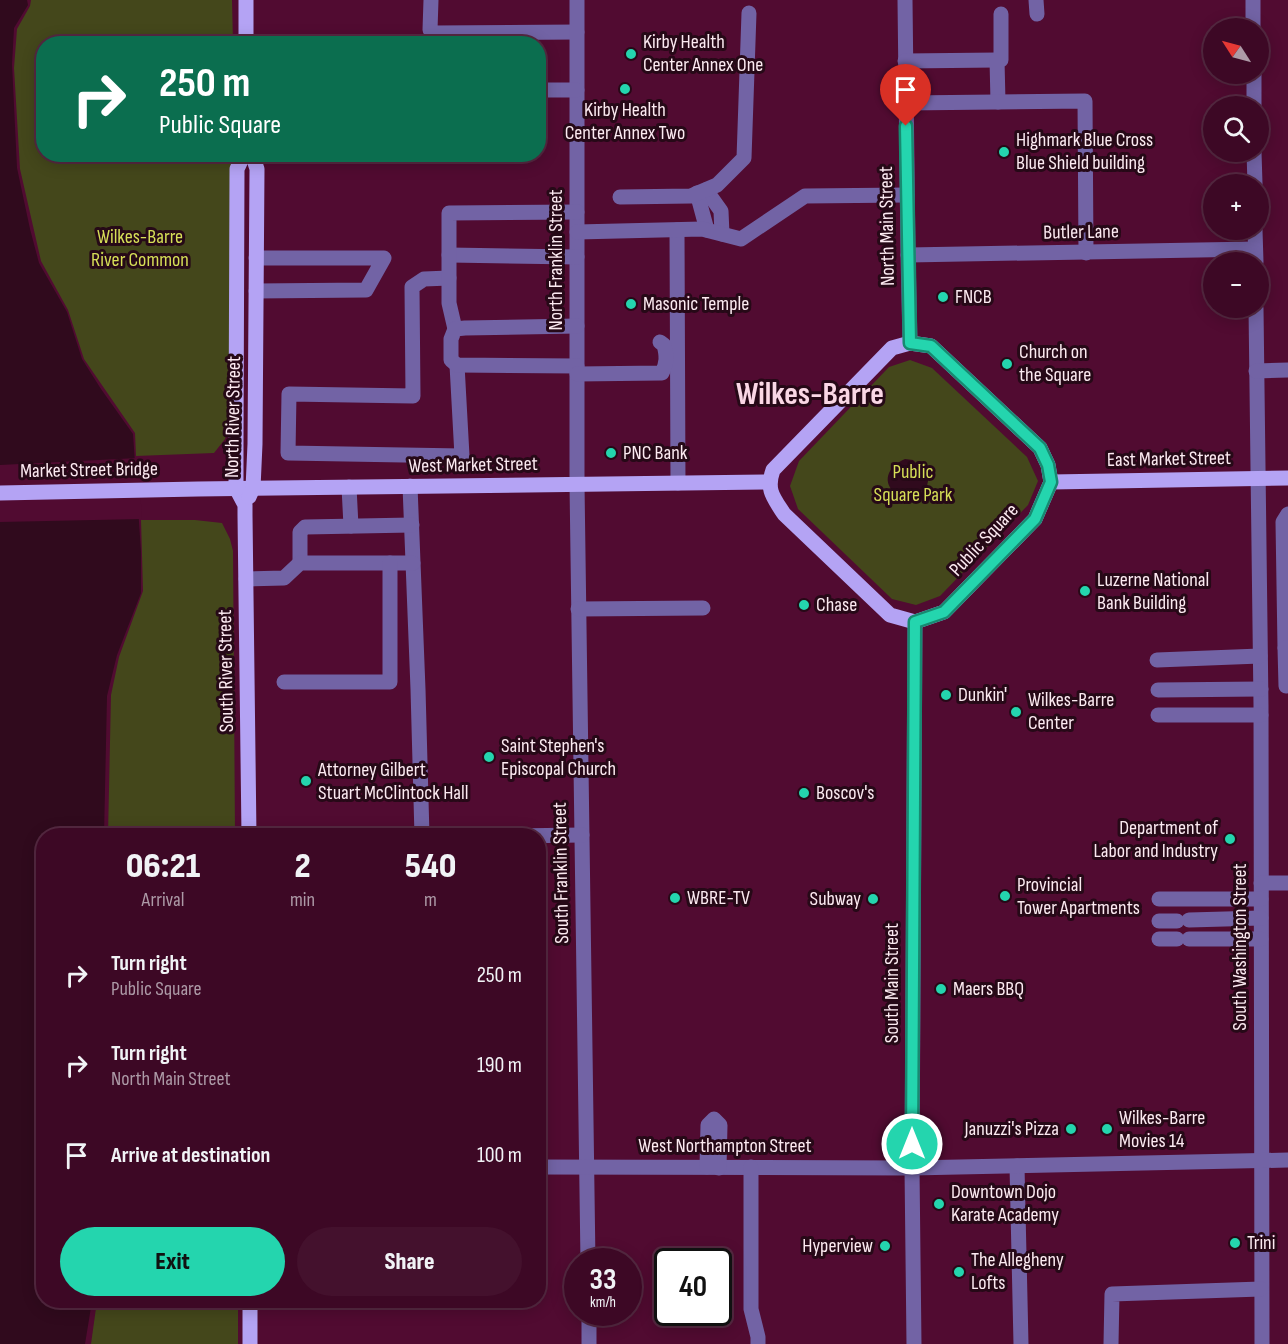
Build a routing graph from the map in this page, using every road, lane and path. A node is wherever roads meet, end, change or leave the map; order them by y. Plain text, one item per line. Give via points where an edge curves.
1 (246, 0) edge
2 (431, 0) edge
3 (577, 0) edge
4 (905, 0) edge
5 (1253, 0) edge
6 (749, 13) dead end
7 (1001, 14) dead end
8 (1253, 18) edge
9 (577, 32) junction
10 (246, 36) edge
11 (997, 60) junction
12 (906, 61) junction
13 (546, 90) edge
14 (577, 90) junction
15 (998, 102) junction
16 (906, 103) junction
17 (240, 162) edge
18 (255, 162) edge
19 (701, 192) junction
20 (907, 195) junction
21 (620, 197) dead end
22 (577, 212) junction
23 (676, 230) junction
24 (577, 232) junction
25 (715, 232) junction
26 (1086, 253) junction
27 (449, 255) junction
28 (908, 255) junction
29 (1203, 255) edge
30 (577, 257) junction
31 (256, 258) junction
32 (449, 278) junction
33 (256, 291) junction
34 (1256, 318) edge
35 (577, 326) junction
36 (455, 329) junction
37 (660, 342) dead end
38 (910, 343) junction
39 (457, 365) junction
40 (577, 370) junction
41 (1288, 370) edge
42 (1256, 371) junction
43 (1288, 478) edge
44 (1257, 479) junction
45 (769, 482) junction
46 (1051, 482) junction
47 (678, 483) junction
48 (577, 484) junction
49 (410, 486) junction
50 (349, 487) junction
51 (236, 488) junction
52 (253, 488) junction
53 (178, 489) joint
54 (0, 493) edge
55 (245, 506) junction
56 (1288, 514) edge
57 (412, 525) junction
58 (351, 526) junction
59 (300, 563) junction
60 (390, 563) junction
61 (413, 563) junction
62 (246, 579) junction
63 (703, 608) dead end
64 (578, 609) junction
65 (915, 622) junction
66 (1286, 653) edge
67 (1157, 660) dead end
68 (1260, 660) junction
69 (284, 682) dead end
70 (1286, 686) dead end
71 (1261, 689) junction
72 (1158, 690) dead end
73 (1158, 715) dead end
74 (1261, 715) junction
75 (249, 828) edge
76 (422, 828) edge
77 (582, 835) junction
78 (546, 836) edge
79 (1288, 883) edge
80 (1261, 891) junction
81 (1159, 899) dead end
82 (1261, 918) junction
83 (1159, 921) dead end
84 (1160, 939) dead end
85 (1261, 939) junction
86 (1288, 1160) edge
87 (1261, 1161) junction
88 (587, 1166) junction
89 (1017, 1166) junction
90 (546, 1167) edge
91 (751, 1167) junction
92 (912, 1168) junction
93 (588, 1248) edge
94 (1262, 1289) junction
95 (250, 1308) edge
96 (589, 1326) edge
97 (250, 1344) edge
98 (589, 1344) edge
99 (758, 1344) edge
100 (914, 1344) edge
101 (1021, 1344) edge
102 (1111, 1344) edge
103 (1262, 1344) edge

1 - 10 main road
2 - 9 street via 430,30 434,33
3 - 9 street, North Franklin Street
4 - 12 street, North Main Street
5 - 8 street
6 - 19 street via 744,158 717,185
7 - 11 street via 1001,60
9 - 14 street, North Franklin Street
11 - 12 street
11 - 15 street
12 - 16 street, North Main Street
13 - 14 street
14 - 22 street, North Franklin Street
15 - 16 street
15 - 26 street via 1085,101
16 - 20 street, North Main Street
17 - 51 main road, North River Street via 237,169
18 - 31 main road, North River Street
19 - 21 street via 691,196
19 - 25 street
20 - 25 street via 805,196 741,238
20 - 28 street, North Main Street
22 - 24 street, North Franklin Street
22 - 27 street via 449,213
23 - 24 street
23 - 25 street
23 - 47 street
24 - 30 street, North Franklin Street
26 - 28 street, Butler Lane
26 - 29 street, Butler Lane
27 - 30 street
27 - 32 street
28 - 38 street, North Main Street
30 - 35 street, North Franklin Street
31 - 33 main road, North River Street
31 - 33 street via 384,258 366,290
32 - 36 street
32 - 39 street via 424,279 412,287 413,396 289,394 288,453 462,456
33 - 52 main road, North River Street
34 - 42 street, South Washington Street
35 - 36 street
35 - 40 street, North Franklin Street
36 - 39 street via 451,339 452,360
37 - 40 street via 667,355 662,373
38 - 45 main road via 892,348 773,470
38 - 46 main road via 931,346 1040,448
39 - 40 street
40 - 48 street, North Franklin Street
41 - 42 street
42 - 44 street, South Washington Street
43 - 44 main road, East Market Street
44 - 46 main road, East Market Street
44 - 68 street, South Washington Street
45 - 47 main road, West Market Street
45 - 65 main road via 772,496 784,514 890,615
46 - 65 main road, Public Square via 1035,519 944,612
47 - 48 main road, West Market Street
48 - 49 main road, West Market Street
48 - 64 street, South Franklin Street
49 - 50 main road, West Market Street
49 - 57 street
50 - 52 main road, West Market Street
50 - 58 street
51 - 52 main road, West Market Street
51 - 53 main road, West Market Street
51 - 55 main road, North River Street
52 - 55 main road, North River Street
53 - 54 main road, Market Street Bridge
55 - 62 main road, South River Street
56 - 66 street via 1283,522
57 - 58 street
57 - 61 street
58 - 59 street via 305,527 300,532
59 - 60 street
59 - 62 street via 284,578
60 - 61 street
60 - 69 street via 390,682
61 - 76 street
62 - 75 main road, South River Street
63 - 64 street
64 - 77 street, South Franklin Street
65 - 92 street, South Main Street
66 - 68 street
66 - 70 street
67 - 68 street
68 - 71 street, South Washington Street
71 - 72 street
71 - 74 street, South Washington Street
73 - 74 street
74 - 80 street, South Washington Street
77 - 78 street
77 - 88 street, South Franklin Street
79 - 80 street
80 - 81 street
80 - 82 street, South Washington Street
82 - 83 street
82 - 85 street, South Washington Street
84 - 85 street
85 - 87 street, South Washington Street
86 - 87 street, West Northampton Street
87 - 89 street, West Northampton Street
87 - 94 street, South Washington Street
88 - 90 street, West Northampton Street
88 - 91 street, West Northampton Street
88 - 93 street, South Franklin Street
89 - 92 street, West Northampton Street
89 - 101 street
91 - 92 street, West Northampton Street
91 - 99 street via 751,1309
92 - 100 street, South Main Street
94 - 102 street via 1112,1294
94 - 103 street, South Washington Street
95 - 97 main road
96 - 98 street

